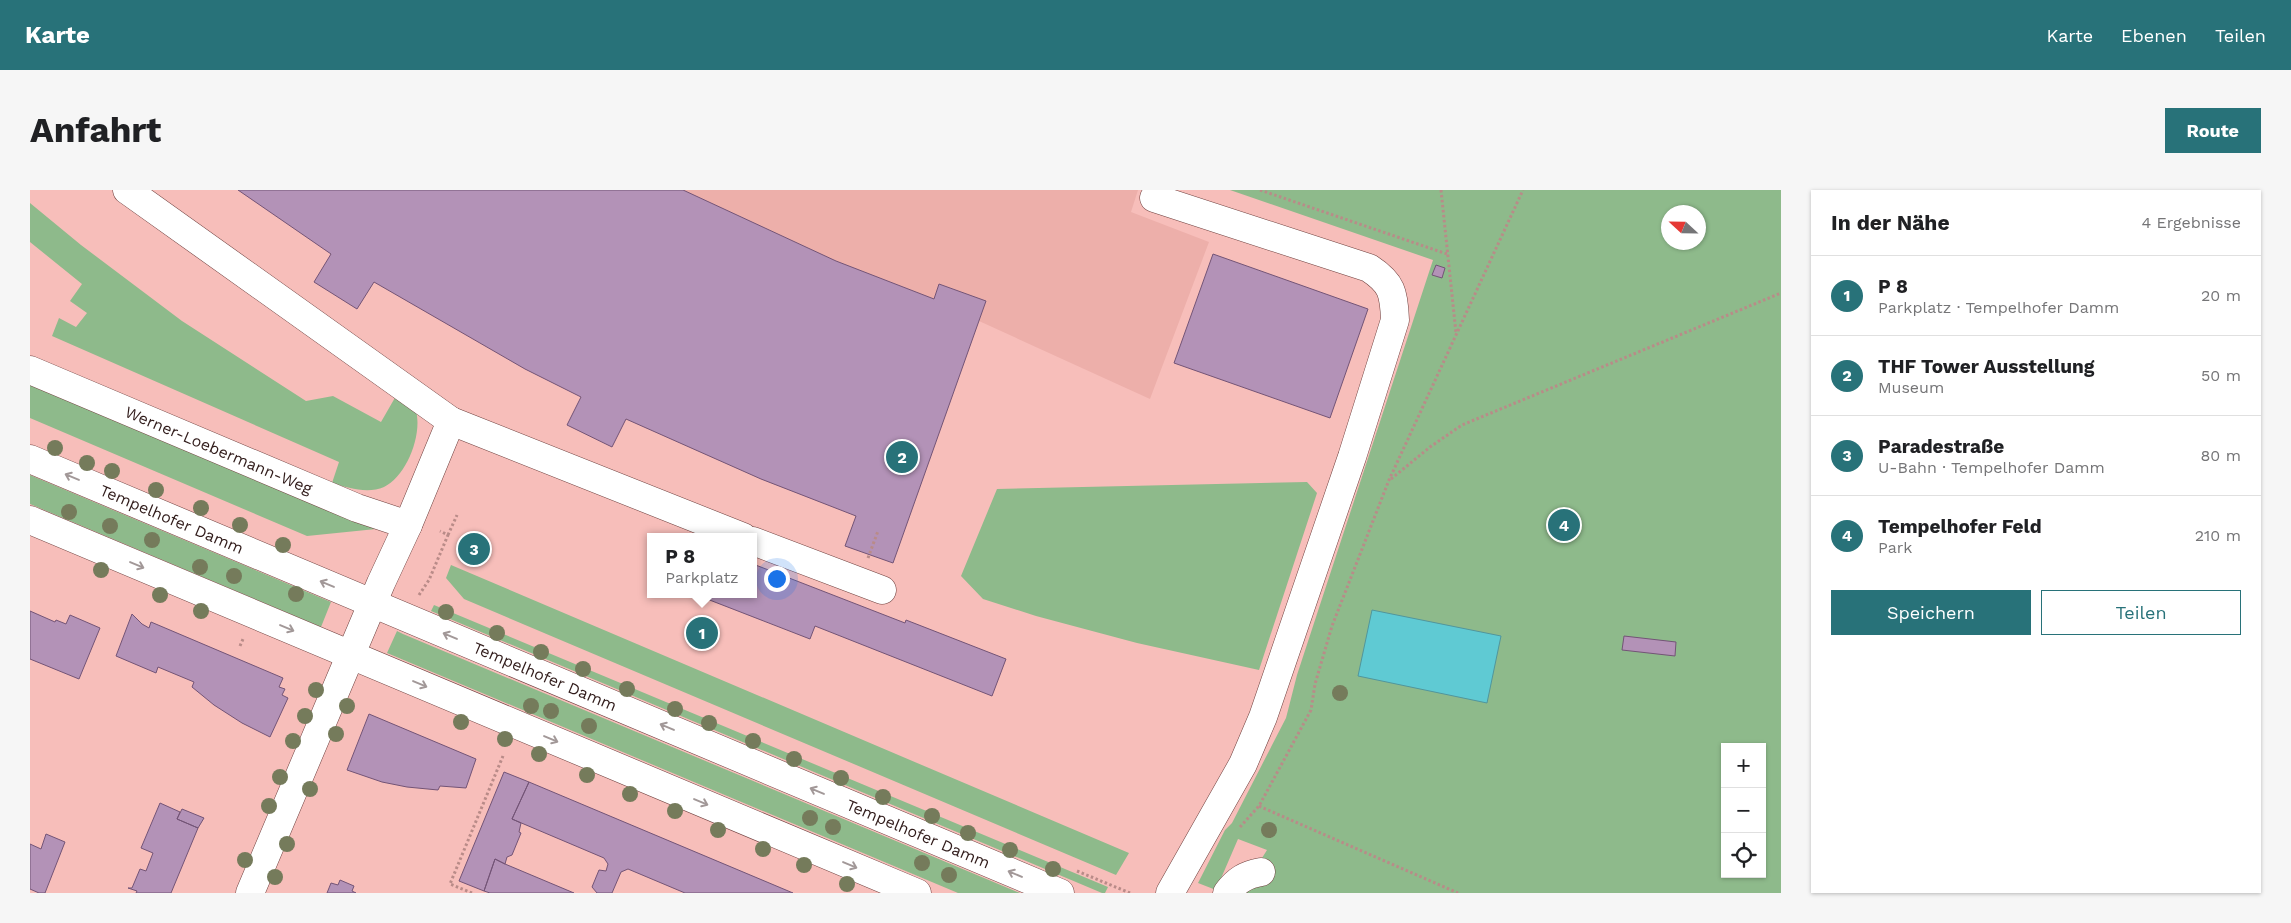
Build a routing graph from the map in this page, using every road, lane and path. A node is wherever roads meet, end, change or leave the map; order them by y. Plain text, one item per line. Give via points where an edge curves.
1 (127, 190) edge
2 (1260, 190) edge
3 (1441, 190) edge
4 (1523, 190) edge
5 (1154, 198) dead end
6 (1447, 254) junction
7 (1781, 293) edge
8 (1456, 335) junction
9 (30, 370) edge
10 (451, 421) junction
11 (30, 459) edge
12 (1389, 480) junction
13 (457, 514) dead end
14 (30, 520) edge
15 (408, 525) junction
16 (440, 531) dead end
17 (733, 533) edge
18 (448, 535) junction
19 (757, 543) edge
20 (882, 590) dead end
21 (419, 595) dead end
22 (372, 603) junction
23 (350, 654) junction
24 (503, 756) dead end
25 (1261, 872) dead end
26 (250, 893) edge
27 (472, 893) edge
28 (917, 893) edge
29 (1060, 893) edge
30 (1170, 893) edge
31 (1227, 893) edge
32 (1458, 893) edge

1 - 10 main road
2 - 6 path
3 - 6 path
4 - 8 path
5 - 30 main road via 1369,268 1385,278 1394,297 1395,320 1263,717 1243,764
6 - 8 path
7 - 12 path via 1462,425
8 - 12 path
9 - 15 main road, Werner-Loebermann-Weg via 357,508
10 - 15 main road
10 - 17 main road
22 -> 11 main road, Tempelhofer Damm
12 - 32 path via 1332,626 1315,684 1312,710 1259,806
13 - 18 path
14 -> 23 main road
15 - 22 main road
16 - 18 path
18 - 21 path
19 - 20 main road
22 - 23 main road
29 -> 22 main road, Tempelhofer Damm
23 - 26 main road
23 -> 28 main road
24 - 27 path via 450,884
25 - 31 main road via 1245,875

